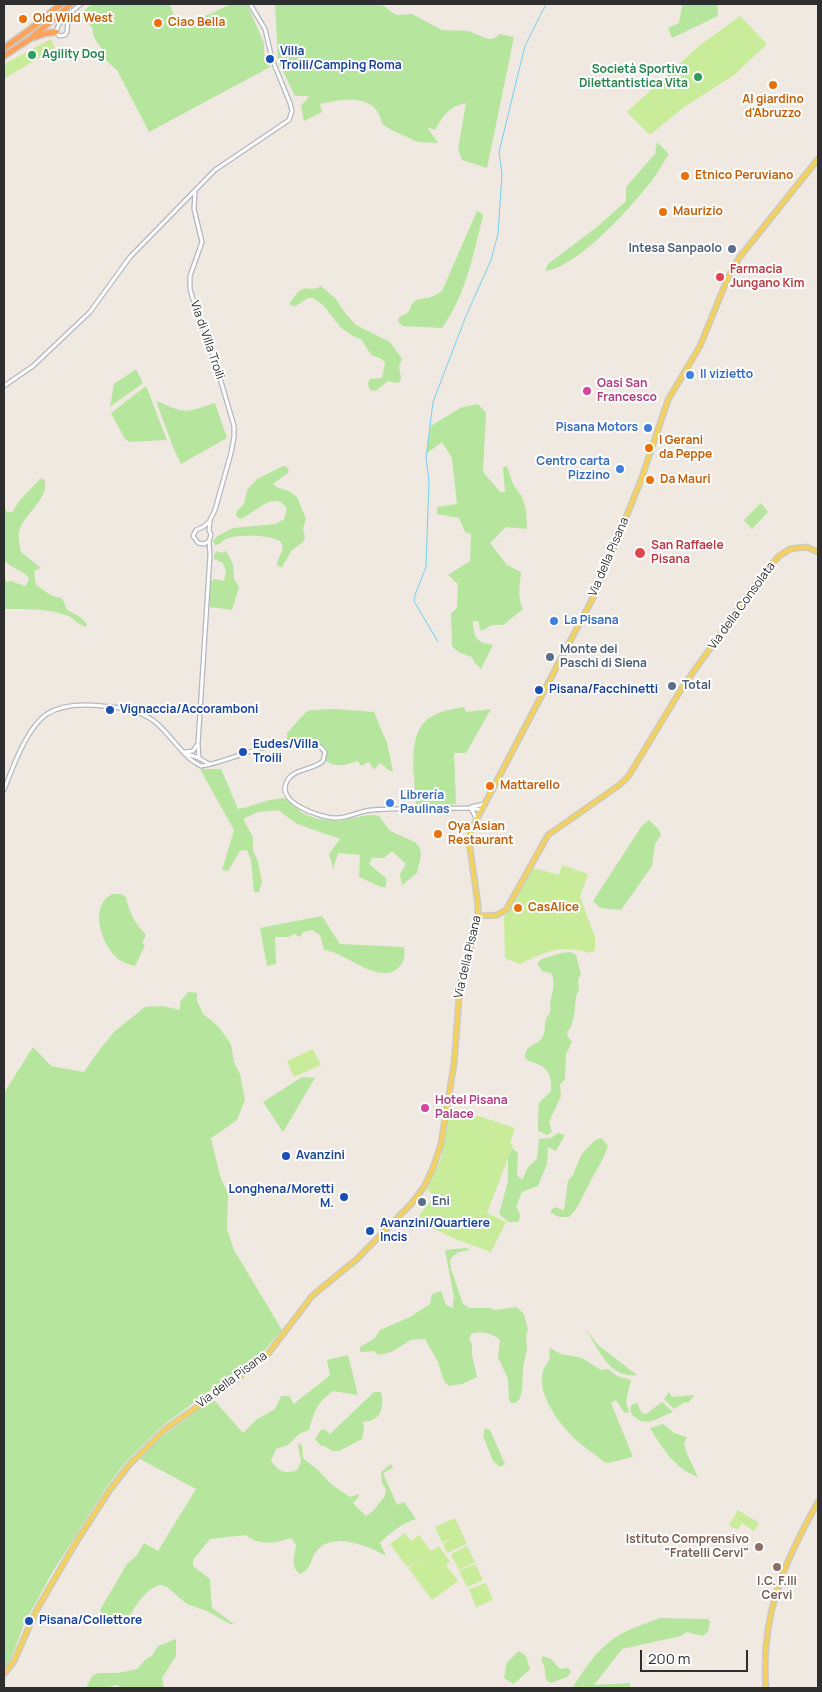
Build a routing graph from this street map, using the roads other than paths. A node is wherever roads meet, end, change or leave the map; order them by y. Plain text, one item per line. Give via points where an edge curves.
1 (61, 4) edge
2 (71, 4) edge
3 (81, 4) edge
4 (250, 4) edge
5 (68, 16) junction
6 (58, 26) junction
7 (66, 29) junction
8 (56, 32) junction
9 (30, 39) junction
10 (4, 48) edge
11 (4, 56) edge
12 (818, 159) edge
13 (196, 191) junction
14 (4, 386) edge
15 (210, 520) junction
16 (203, 527) junction
17 (209, 530) junction
18 (209, 541) junction
19 (202, 544) junction
20 (209, 550) junction
21 (818, 552) edge
22 (198, 744) junction
23 (184, 752) junction
24 (196, 759) junction
25 (4, 790) edge
26 (484, 804) junction
27 (470, 808) junction
28 (481, 810) junction
29 (476, 818) junction
30 (479, 916) junction
31 (818, 1502) edge
32 (4, 1674) edge
33 (766, 1688) edge

1 - 10 highway
2 - 9 highway
3 - 5 street
4 - 13 street via 266,32 272,59 291,105 291,116 275,131 218,167
5 - 6 street
5 - 7 street
6 - 7 street
6 - 8 street
7 - 8 street via 63,36
8 - 9 highway
9 - 11 highway
12 - 26 main road, Via della Pisana via 732,270 702,341 668,400 644,473 595,594
13 - 14 street via 130,257 90,312 33,366
13 - 15 street, Via di Villa Troili via 194,209 202,242 190,276 190,289 234,426 231,453
15 - 16 street, Via di Villa Troili
15 - 17 street, Via di Villa Troili
16 - 17 street
16 - 19 street via 193,536
17 - 18 street, Via di Villa Troili
18 - 19 street
18 - 20 street, Via di Villa Troili
19 - 20 street
20 - 22 street, Via di Villa Troili
21 - 30 main road, Via della Consolata via 798,546 780,556 760,578 680,692 628,777 549,834 508,908 499,915
22 - 23 street via 194,751
22 - 24 street, Via di Villa Troili
23 - 24 street
23 - 25 street via 160,726 143,715 102,706 65,708 49,712 36,724
24 - 27 street via 209,764 281,743 310,743 322,749 324,759 292,776 286,786 291,799 308,812 339,818 371,810
26 - 27 street
26 - 28 main road, Via della Pisana
27 - 28 street
27 - 29 street
28 - 29 main road, Via della Pisana
29 - 30 main road, Via della Pisana via 469,840
30 - 32 main road, Via della Pisana via 460,985 454,1064 441,1141 424,1187 357,1259 312,1296 268,1354 164,1430 129,1465 75,1544
31 - 33 main road via 791,1552 774,1597 766,1643

